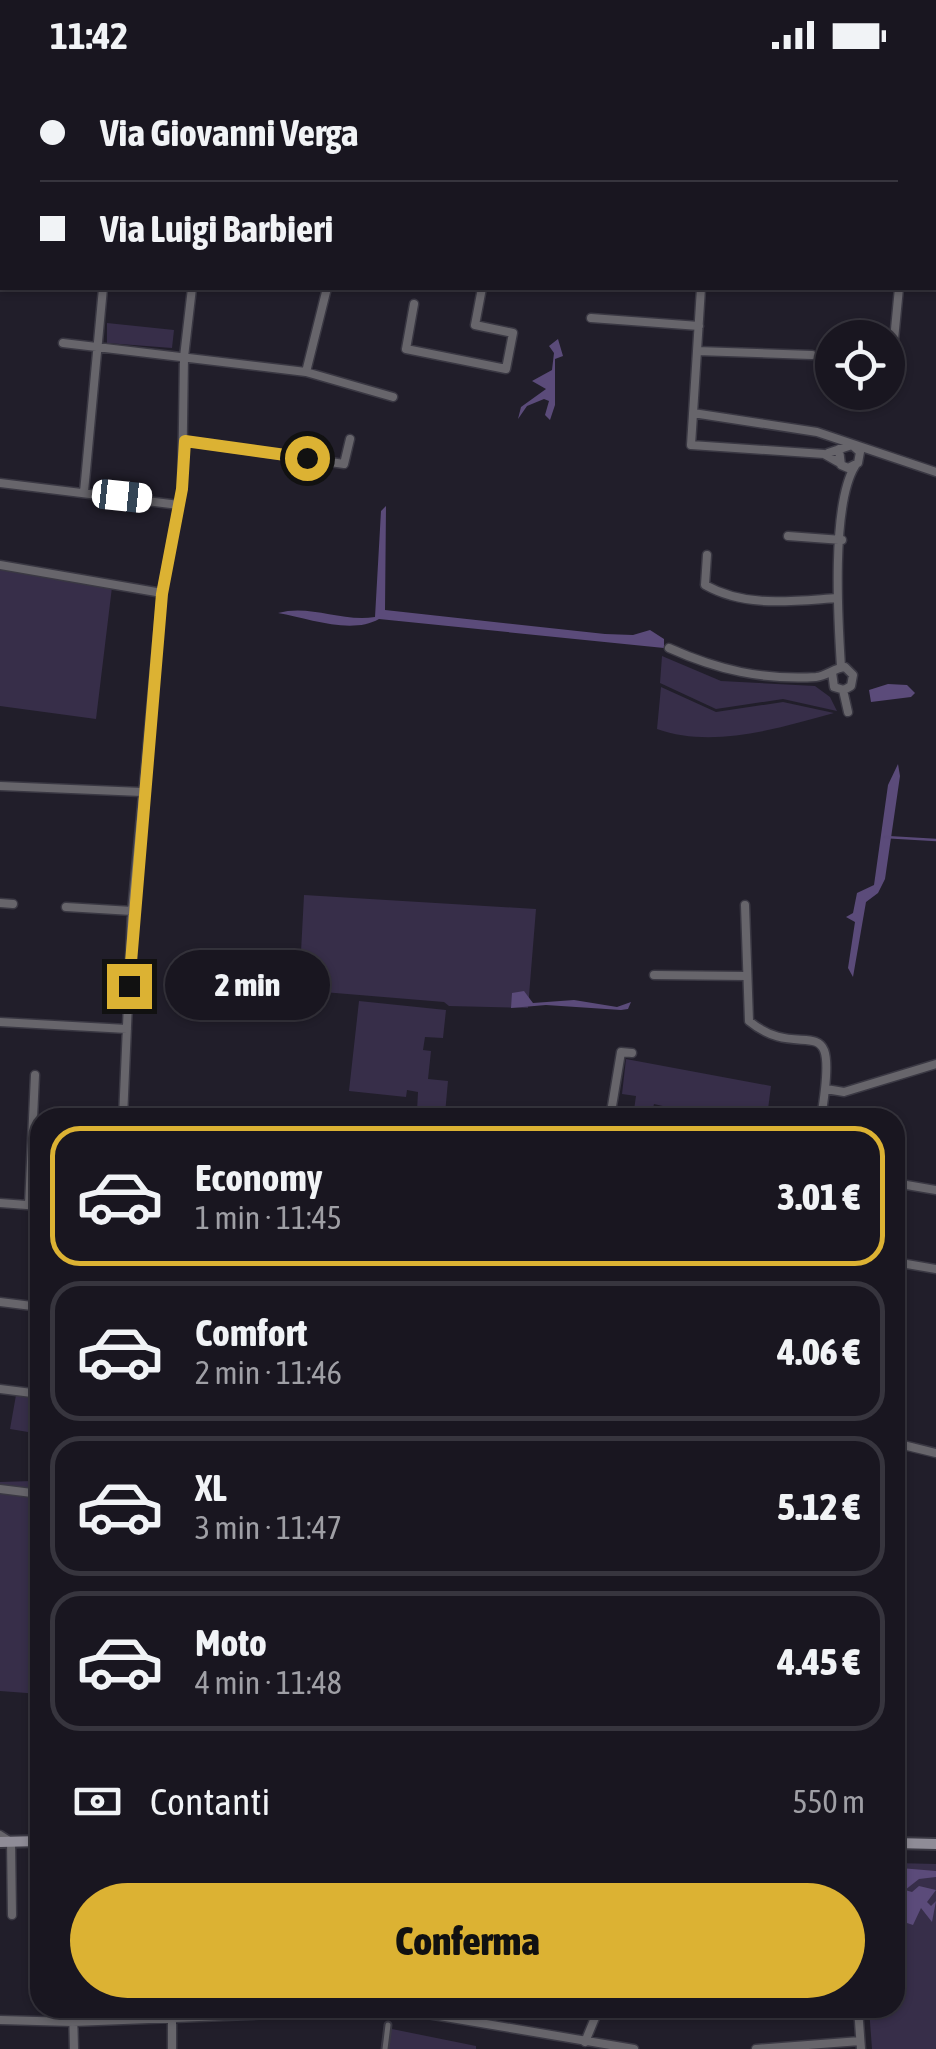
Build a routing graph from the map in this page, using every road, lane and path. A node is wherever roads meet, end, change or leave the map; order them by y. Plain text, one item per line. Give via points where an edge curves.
1 (103, 290) edge
2 (192, 290) edge
3 (326, 290) edge
4 (482, 290) edge
5 (701, 290) edge
6 (899, 290) edge
7 (414, 304) dead end
8 (591, 318) dead end
9 (896, 320) edge
10 (700, 326) junction
11 (63, 343) dead end
12 (97, 347) junction
13 (698, 351) junction
14 (812, 356) dead end
15 (184, 357) junction
16 (306, 372) junction
17 (393, 397) dead end
18 (693, 414) junction
19 (350, 439) dead end
20 (185, 441) junction
21 (851, 447) junction
22 (821, 454) junction
23 (839, 463) junction
24 (855, 466) junction
25 (936, 472) edge
26 (0, 482) edge
27 (847, 488) junction
28 (84, 492) junction
29 (179, 505) junction
30 (788, 536) dead end
31 (842, 540) junction
32 (707, 556) dead end
33 (0, 565) edge
34 (162, 594) junction
35 (838, 598) junction
36 (669, 648) dead end
37 (842, 667) junction
38 (832, 672) junction
39 (815, 677) junction
40 (832, 684) junction
41 (843, 690) junction
42 (848, 712) dead end
43 (0, 786) edge
44 (142, 792) junction
45 (0, 903) edge
46 (14, 904) dead end
47 (745, 905) dead end
48 (66, 907) dead end
49 (132, 910) junction
50 (654, 975) dead end
51 (746, 976) junction
52 (0, 1022) edge
53 (127, 1029) junction
54 (632, 1054) dead end
55 (936, 1064) edge
56 (34, 1075) dead end
57 (826, 1089) junction
58 (33, 1108) edge
59 (123, 1108) edge
60 (612, 1108) edge
61 (823, 1108) edge
62 (30, 1179) edge
63 (905, 1185) edge
64 (936, 1190) edge
65 (0, 1203) edge
66 (29, 1205) joint
67 (905, 1264) edge
68 (936, 1270) edge
69 (0, 1302) edge
70 (30, 1306) edge
71 (0, 1389) edge
72 (30, 1393) edge
73 (905, 1445) edge
74 (936, 1452) edge
75 (0, 1489) edge
76 (30, 1493) edge
77 (4, 1840) edge
78 (30, 1841) edge
79 (905, 1844) edge
80 (936, 1844) edge
81 (12, 1915) dead end
82 (74, 2018) edge
83 (197, 2018) edge
84 (445, 2018) edge
85 (596, 2018) edge
86 (859, 2018) edge
87 (172, 2019) junction
88 (0, 2020) edge
89 (74, 2022) junction
90 (388, 2025) dead end
91 (552, 2036) junction
92 (585, 2042) junction
93 (861, 2045) edge
94 (74, 2049) edge
95 (172, 2049) edge
96 (385, 2049) edge
97 (553, 2049) edge
98 (634, 2049) edge
99 (756, 2049) edge

1 - 12 street
2 - 15 street
3 - 16 street
4 - 7 street via 475,325 513,333 506,369 406,349
5 - 10 street
6 - 9 street
8 - 10 street
10 - 13 street
11 - 12 street
12 - 15 street
12 - 28 street
13 - 14 street
13 - 18 street
15 - 16 street
15 - 20 street
16 - 17 street
18 - 21 street
18 - 22 street via 691,444
19 - 20 street via 344,464
20 - 29 street
21 - 22 street
21 - 23 street
21 - 24 street
21 - 25 street
22 - 23 street
23 - 24 street
23 - 27 street
24 - 27 street
26 - 28 street
27 - 31 street
28 - 29 street
29 - 34 street
30 - 31 street
31 - 35 street
32 - 35 street via 705,586 726,596
33 - 34 street
34 - 44 street
35 - 37 street
36 - 39 street via 729,672
37 - 38 street
37 - 41 street via 853,678
38 - 39 street
38 - 40 street
39 - 40 street
40 - 41 street
41 - 42 street
43 - 44 street
44 - 49 street
45 - 46 street
47 - 51 street
48 - 49 street
49 - 53 street
50 - 51 street
51 - 57 street via 746,1010 754,1025 826,1048
52 - 53 street
53 - 59 street
54 - 60 street via 620,1052
55 - 57 street via 844,1092
56 - 58 street
57 - 61 street
62 - 66 street
63 - 64 street
65 - 66 street
67 - 68 street
69 - 70 street
71 - 72 street
73 - 74 street
75 - 76 street
77 - 78 main road
77 - 81 street
79 - 80 main road
82 - 89 street
83 - 87 street
84 - 91 street
85 - 92 street
86 - 93 street
87 - 89 street
87 - 95 street
88 - 89 street
89 - 94 street
90 - 96 street
91 - 92 street
91 - 97 street
92 - 98 street
93 - 99 street

